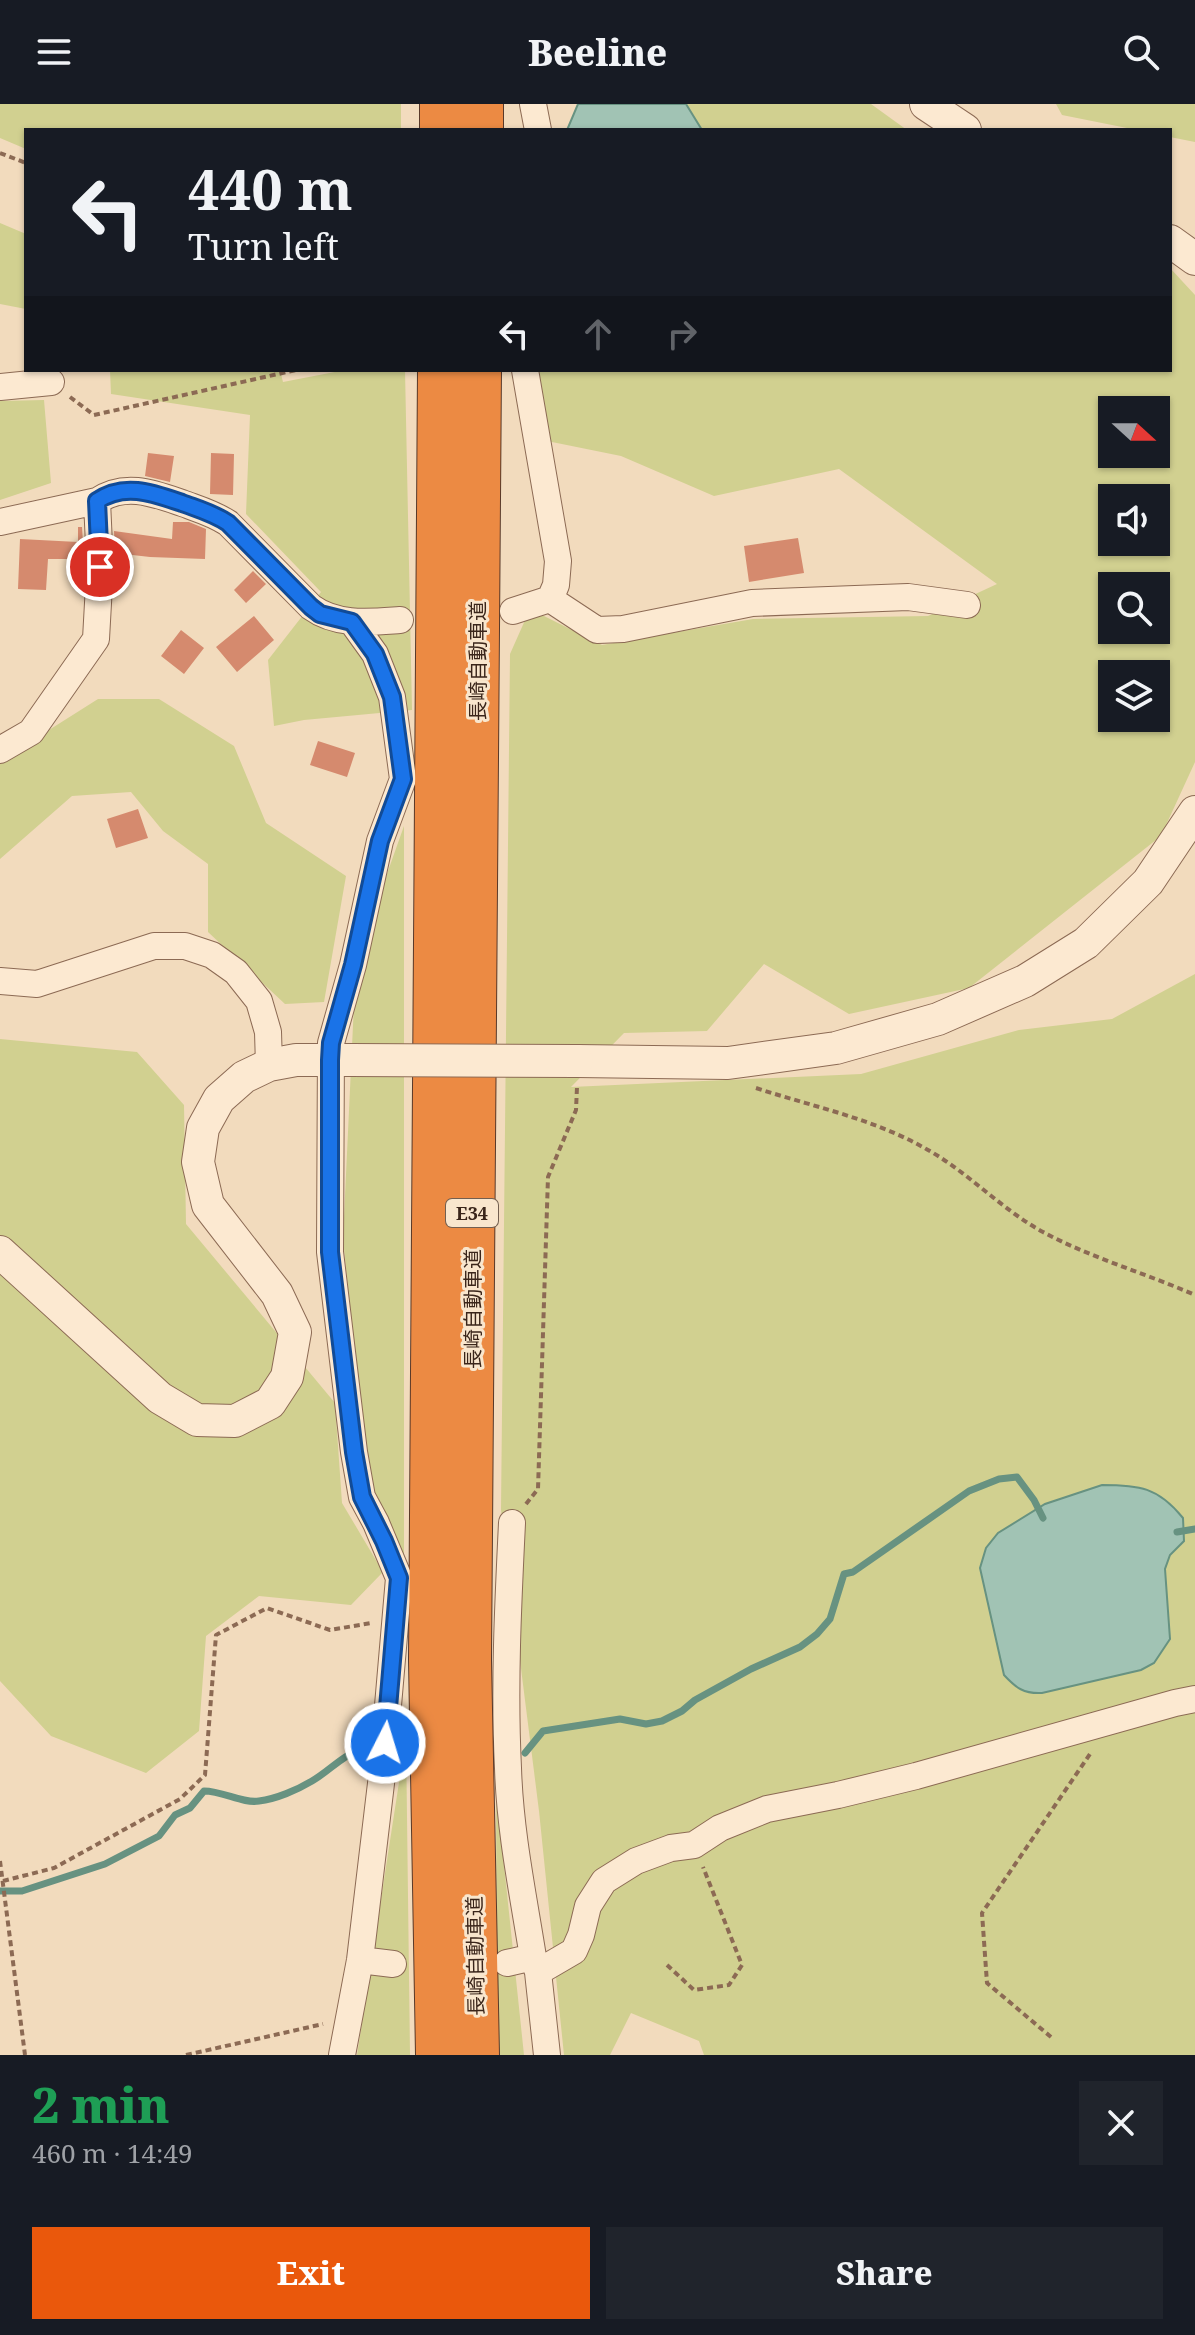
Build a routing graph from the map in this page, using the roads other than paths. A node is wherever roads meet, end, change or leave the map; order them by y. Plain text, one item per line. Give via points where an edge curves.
1 (442, 104) edge
2 (481, 104) edge
3 (533, 104) edge
4 (926, 104) edge
5 (442, 128) edge
6 (481, 128) edge
7 (538, 128) edge
8 (962, 128) edge
9 (1172, 242) edge
10 (1195, 259) edge
11 (440, 372) edge
12 (479, 372) edge
13 (525, 372) edge
14 (51, 382) road end
15 (0, 387) edge
16 (97, 501) junction
17 (0, 522) edge
18 (550, 599) junction
19 (967, 605) dead end
20 (513, 611) dead end
21 (400, 620) dead end
22 (352, 622) junction
23 (0, 750) edge
24 (1195, 812) edge
25 (0, 981) edge
26 (340, 1060) junction
27 (269, 1065) junction
28 (0, 1252) edge
29 (512, 1523) road end
30 (1195, 1699) edge
31 (360, 1960) junction
32 (507, 1963) dead end
33 (393, 1964) dead end
34 (536, 1965) junction
35 (342, 2055) edge
36 (438, 2055) edge
37 (477, 2055) edge
38 (547, 2055) edge

1 - 5 highway
2 - 6 highway
3 - 7 street
4 - 8 street
9 - 10 street
11 - 36 highway, 長崎自動車道 / E34 via 431,1644
12 - 37 highway, 長崎自動車道 / E34 via 469,1644
13 - 18 street via 558,561
14 - 15 street
16 - 17 street
16 - 22 street via 127,490 147,491 215,514 311,607
16 - 23 street via 96,639 31,732
18 - 19 street via 597,630 752,603 908,597
18 - 20 street
21 - 22 street
22 - 26 street via 375,654 392,697 403,779 380,841 331,1043
24 - 26 street, bridge via 1148,882 1086,943 1025,981 938,1019 836,1048 728,1063
25 - 27 street via 37,984 154,946 185,946 212,955 236,972 259,1001 268,1032
26 - 27 street
26 - 31 street via 330,1252 362,1497 399,1578
27 - 28 street via 244,1077 219,1099 203,1128 198,1162 208,1205 277,1294 295,1332 287,1377 270,1403 235,1421 197,1420 160,1398
29 - 34 street via 507,1768
30 - 34 street via 916,1776 767,1809 694,1845 636,1861 604,1881 588,1906 574,1951
31 - 33 street
31 - 35 street
32 - 34 street
34 - 38 street

